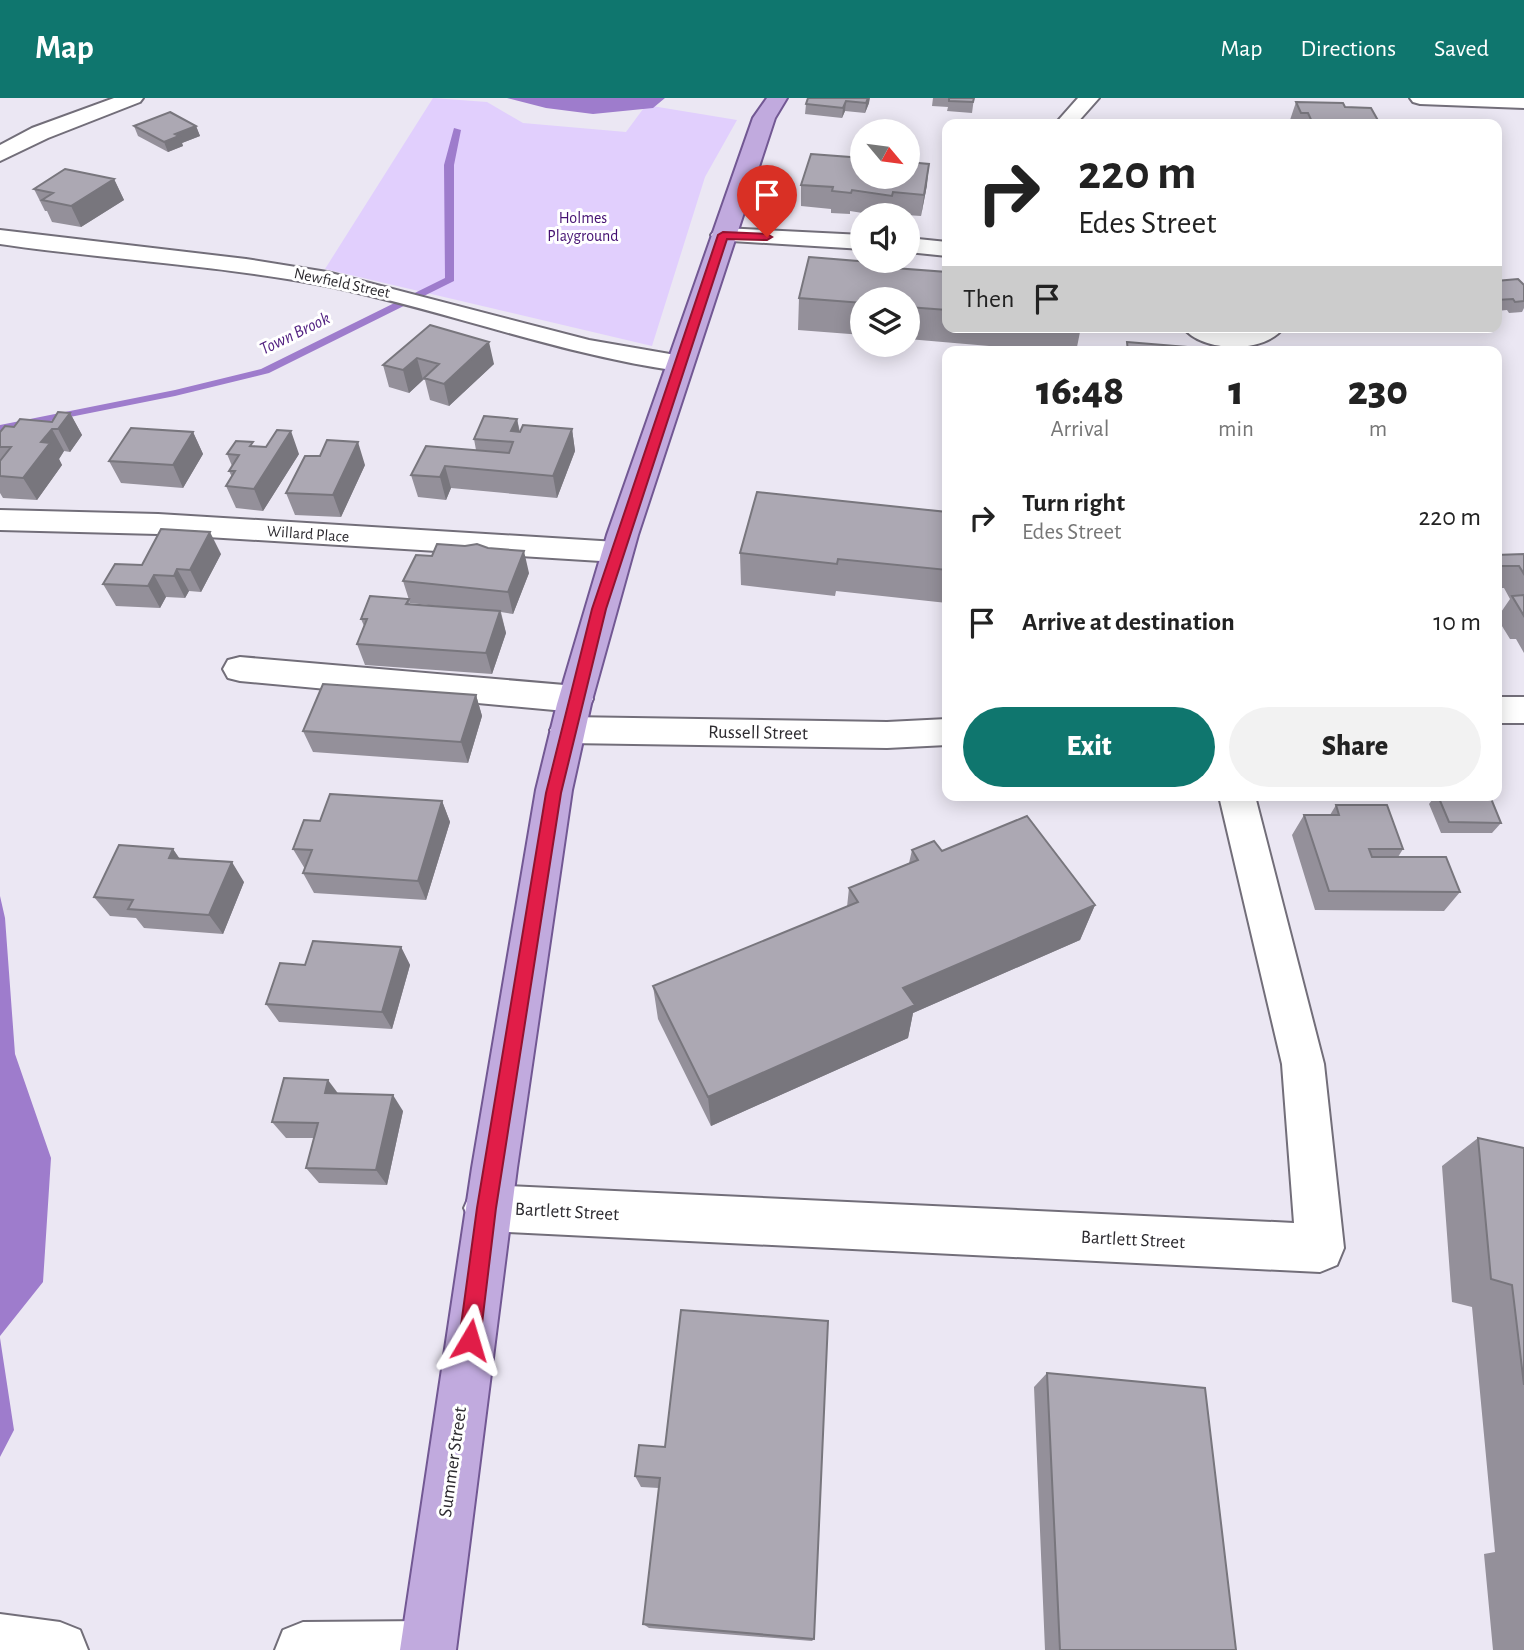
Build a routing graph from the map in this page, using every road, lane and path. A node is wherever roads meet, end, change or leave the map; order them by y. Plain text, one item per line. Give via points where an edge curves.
1 (133, 98) edge
2 (777, 98) edge
3 (1088, 98) edge
4 (1420, 98) edge
5 (1524, 102) edge
6 (1069, 119) edge
7 (0, 154) edge
8 (723, 235) junction
9 (0, 237) edge
10 (850, 241) edge
11 (920, 246) edge
12 (942, 248) edge
13 (1209, 333) edge
14 (1262, 333) edge
15 (678, 363) junction
16 (0, 520) edge
17 (617, 552) junction
18 (240, 668) dead end
19 (1502, 710) edge
20 (1524, 710) edge
21 (572, 715) junction
22 (942, 732) edge
23 (1238, 801) edge
24 (487, 1208) junction
25 (0, 1642) edge
26 (428, 1649) edge
27 (60, 1650) edge
28 (303, 1650) edge

1 - 7 street
2 - 8 main road, Summer Street via 764,118
3 - 6 street
4 - 5 street
8 - 10 street
8 - 15 main road, Summer Street
9 - 15 street, Newfield Street via 231,264 375,289 601,353
11 - 12 street
13 - 14 street via 1243,340
15 - 17 main road, Summer Street
16 - 17 street, Willard Place via 158,524
17 - 21 main road, Summer Street
18 - 21 street, Russell Street
19 - 20 street
21 - 22 street, Russell Street via 887,735
21 - 24 main road, Summer Street via 554,793
23 - 24 street, Bartlett Street via 1303,1065 1320,1248
24 - 26 main road, Summer Street
25 - 27 street
26 - 28 street

